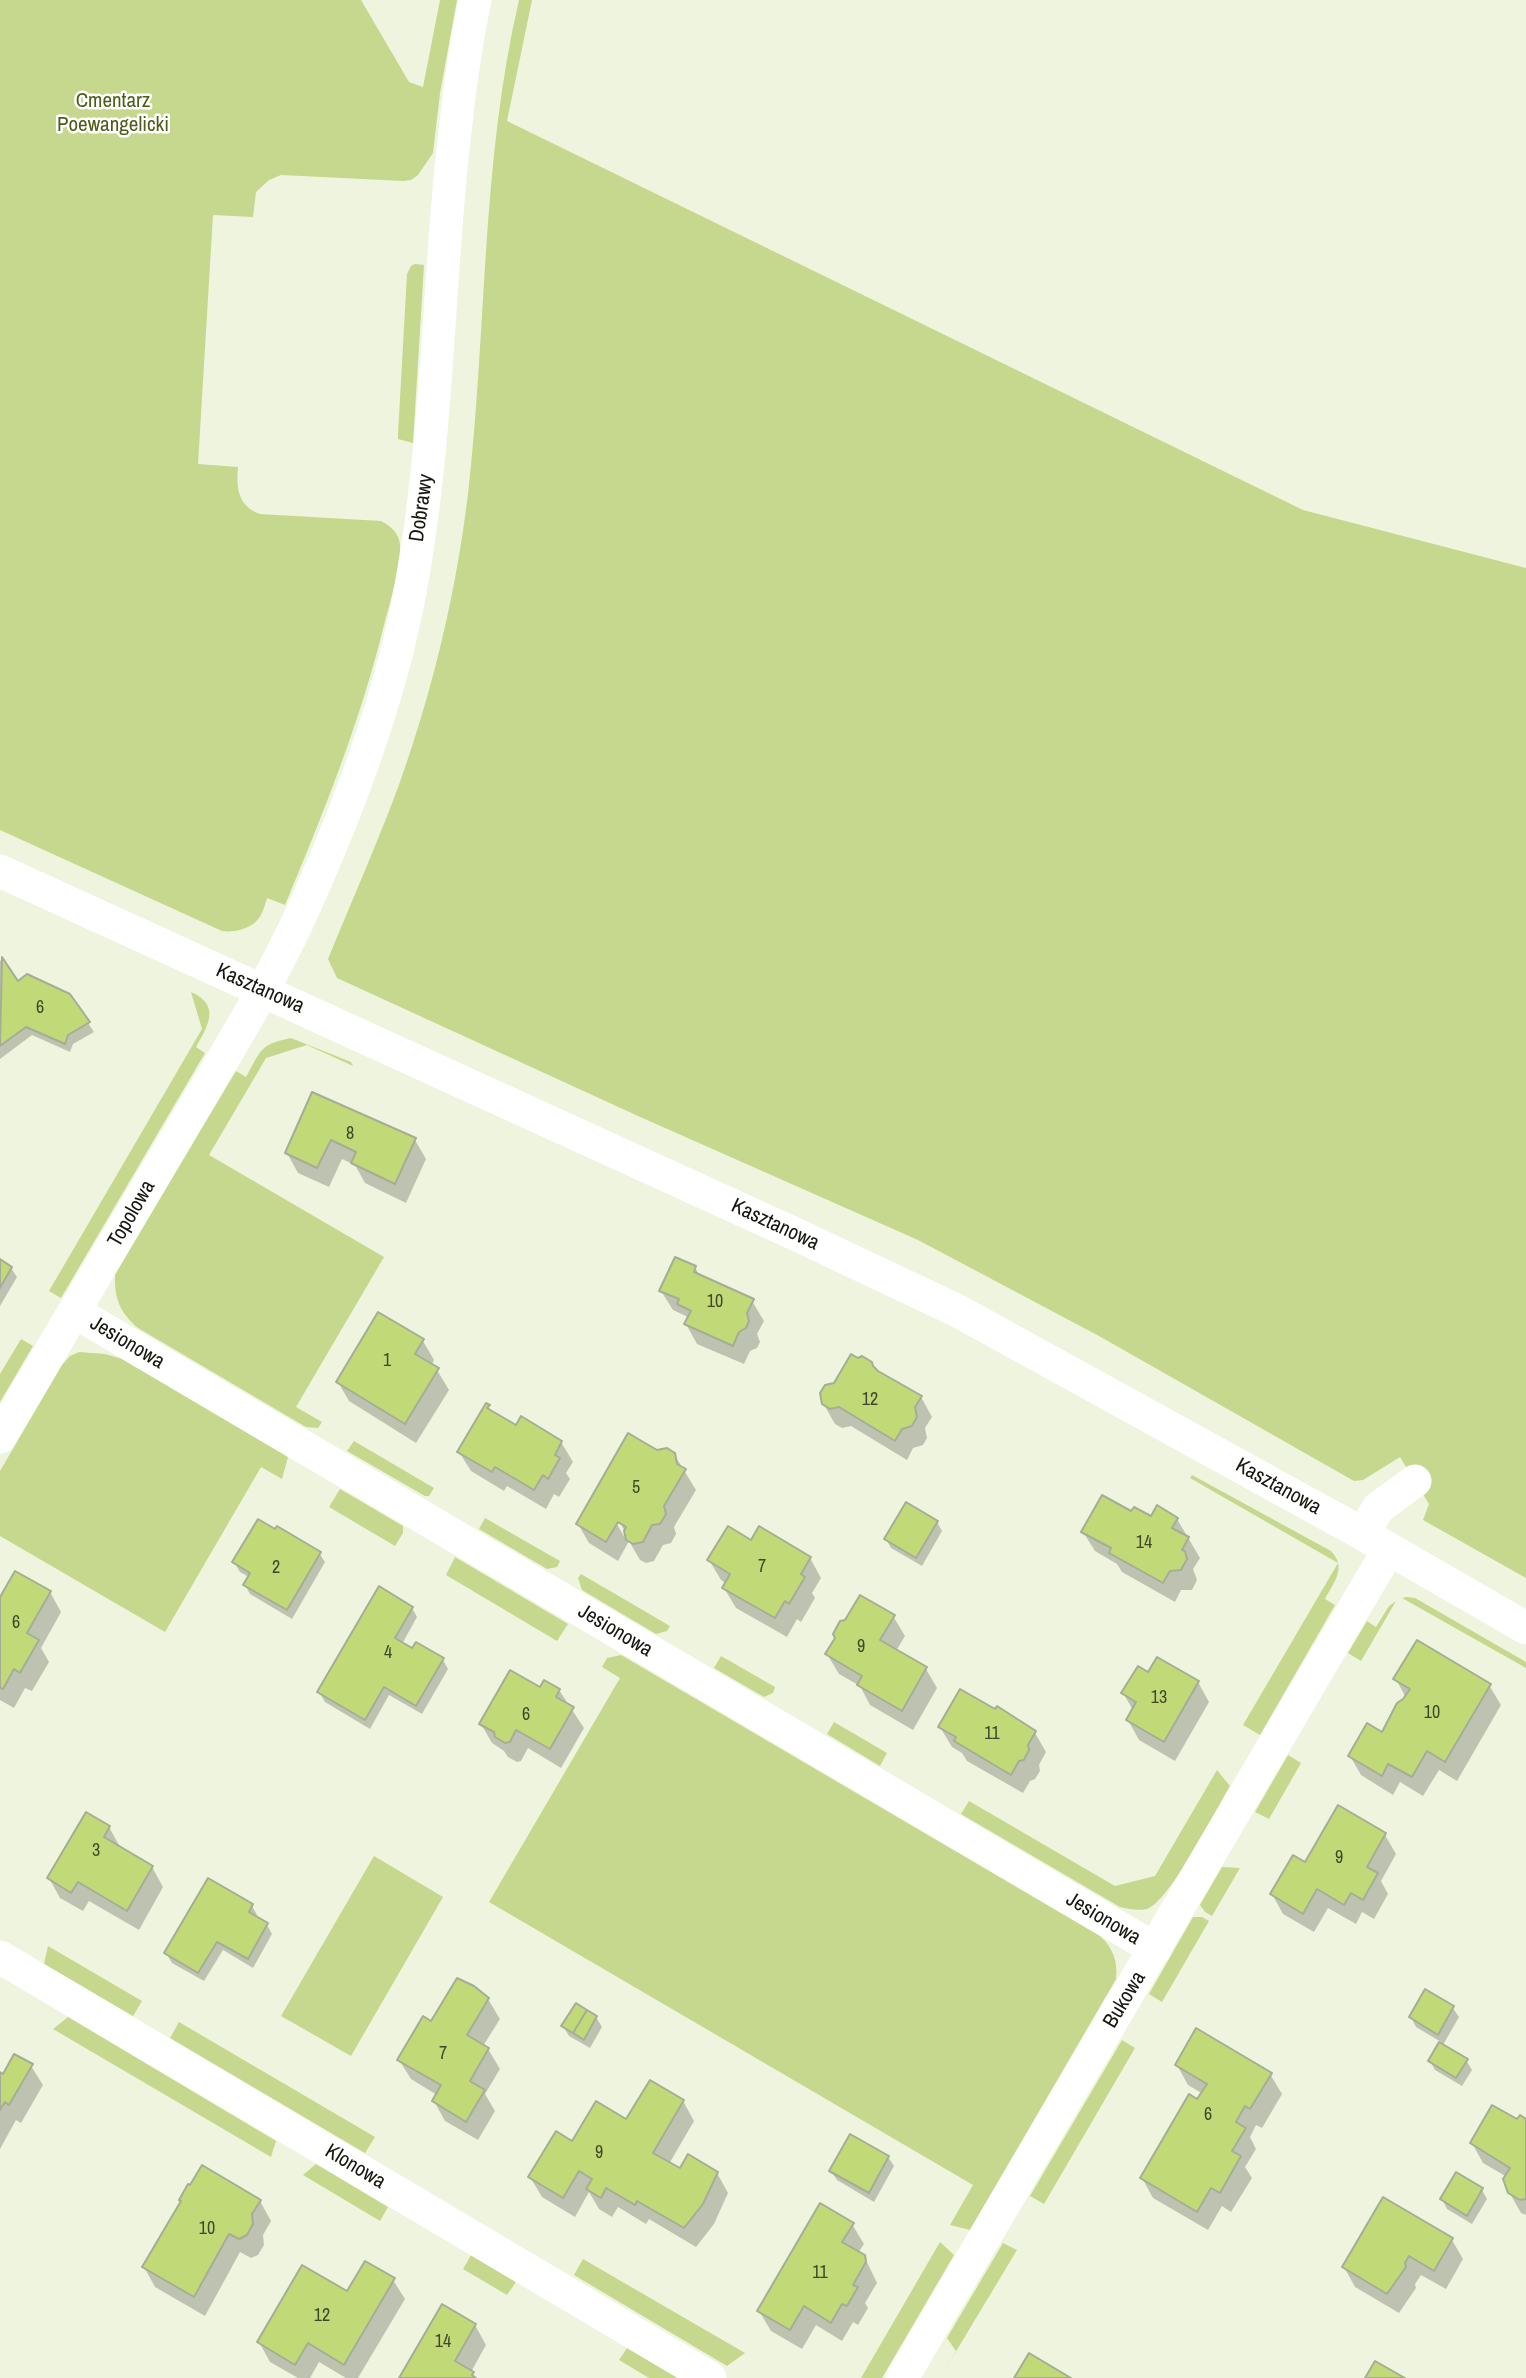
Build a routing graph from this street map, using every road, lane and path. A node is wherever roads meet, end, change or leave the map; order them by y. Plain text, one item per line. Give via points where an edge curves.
1 (475, 0) edge
2 (0, 871) edge
3 (261, 990) junction
4 (75, 1312) junction
5 (0, 1437) edge
6 (1415, 1481) dead end
7 (1376, 1542) junction
8 (1526, 1628) edge
9 (1155, 1950) junction
10 (0, 1957) edge
11 (710, 2378) edge
12 (902, 2378) edge

1 - 3 street, Dobrawy via 457,110 427,475 407,607 378,715 341,818 297,923
2 - 3 street, Kasztanowa
3 - 4 street, Topolowa
3 - 7 street, Kasztanowa via 958,1311
4 - 5 street, Topolowa
4 - 9 street, Jesionowa
6 - 7 street, Bukowa via 1378,1508
7 - 8 street, Kasztanowa
7 - 9 street, Bukowa
9 - 12 street, Bukowa
10 - 11 street, Klonowa

